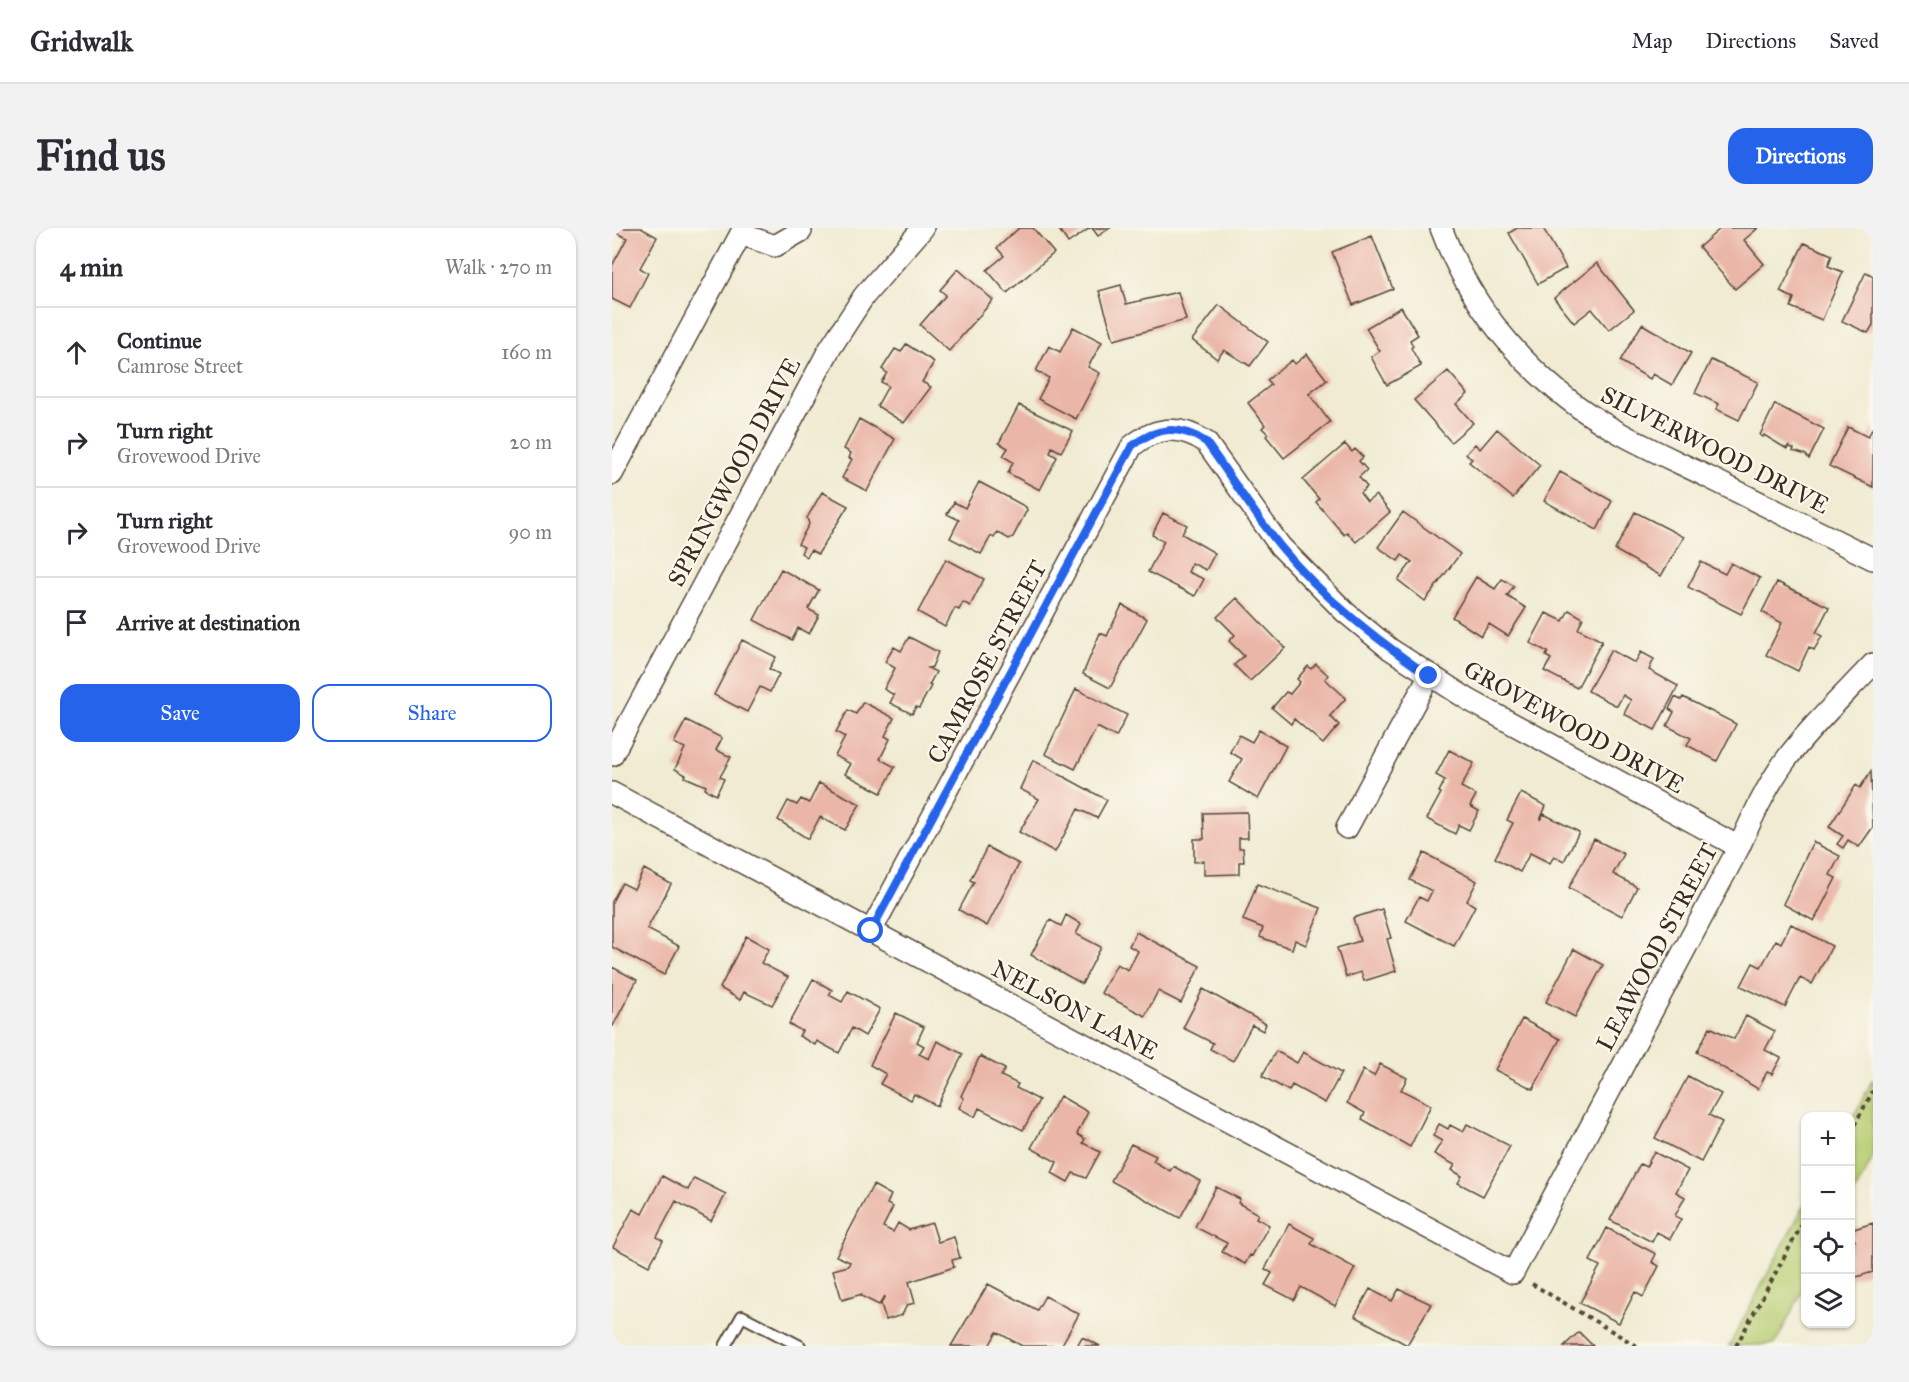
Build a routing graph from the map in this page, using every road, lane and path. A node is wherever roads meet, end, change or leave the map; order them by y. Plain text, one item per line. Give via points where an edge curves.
1 (800, 228) edge
2 (923, 228) edge
3 (1441, 228) edge
4 (742, 231) edge
5 (1160, 430) joint
6 (612, 474) edge
7 (1873, 559) edge
8 (1873, 664) edge
9 (1429, 676) junction
10 (612, 755) edge
11 (612, 794) edge
12 (1347, 828) dead end
13 (1739, 847) junction
14 (871, 931) junction
15 (1873, 1091) edge
16 (1855, 1125) edge
17 (1804, 1220) edge
18 (1513, 1273) junction
19 (725, 1346) edge
20 (800, 1346) edge
21 (1636, 1346) edge
22 (1736, 1346) edge

1 - 4 street via 801,231 775,246
2 - 10 street, SPRINGWOOD DRIVE via 864,296 829,350
3 - 7 street, SILVERWOOD DRIVE via 1475,299 1507,343 1572,402 1616,431
4 - 6 street
5 - 9 street, GROVEWOOD DRIVE via 1193,433 1206,442 1280,546 1311,579 1372,634
5 - 14 street, CAMROSE STREET via 1132,446
8 - 13 street, LEAWOOD STREET via 1784,762 1761,799
9 - 12 street
9 - 13 street, GROVEWOOD DRIVE
11 - 14 street, NELSON LANE
13 - 18 street, LEAWOOD STREET
14 - 18 street, NELSON LANE
15 - 16 path
17 - 22 path
18 - 21 path
19 - 20 lane via 742,1317

